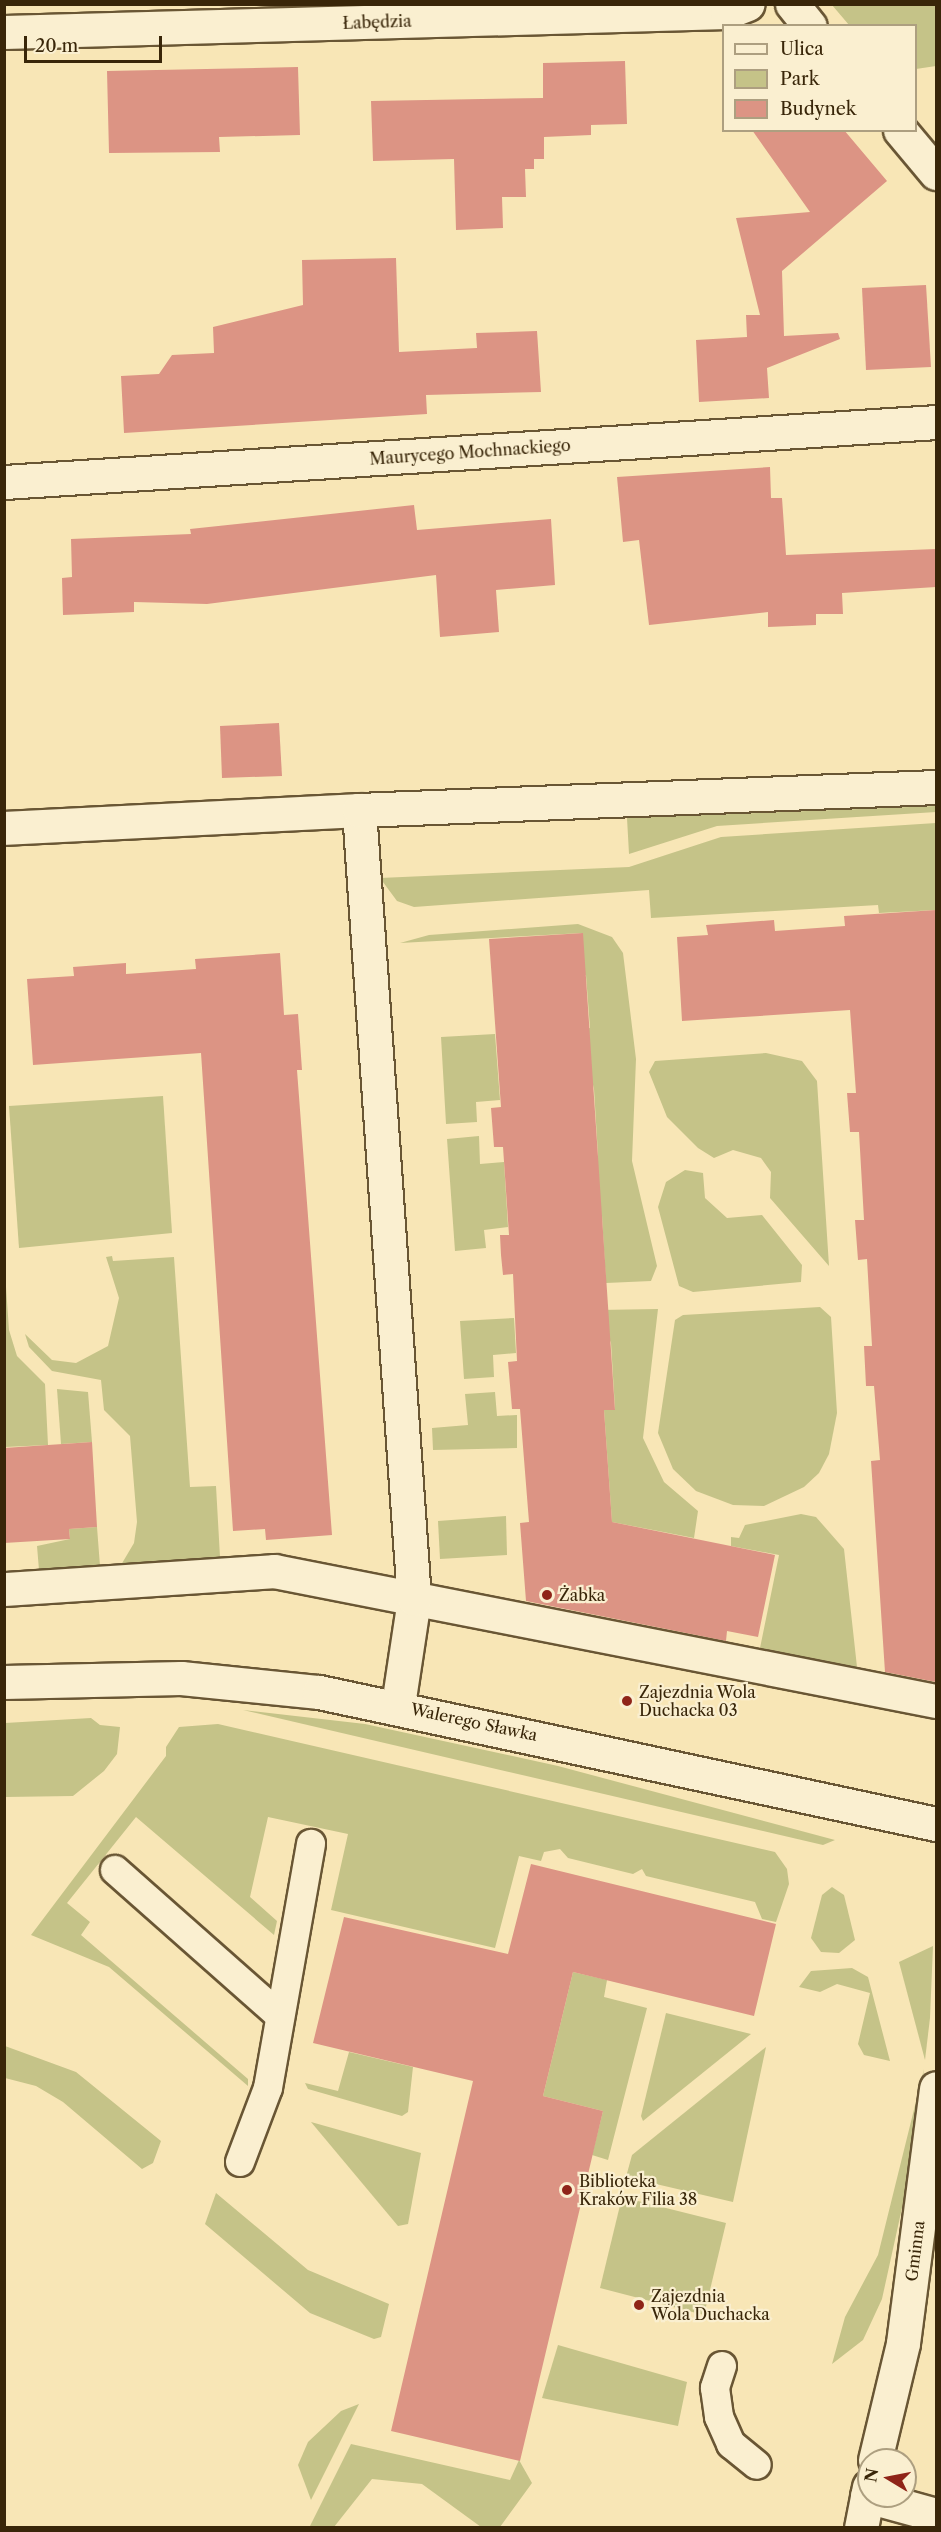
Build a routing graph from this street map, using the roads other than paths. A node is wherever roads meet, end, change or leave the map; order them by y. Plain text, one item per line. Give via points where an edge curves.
1 (747, 4) edge
2 (792, 4) edge
3 (808, 24) edge
4 (4, 32) edge
5 (902, 132) edge
6 (936, 173) edge
7 (936, 422) edge
8 (4, 482) edge
9 (936, 787) edge
10 (359, 810) junction
11 (4, 828) edge
12 (4, 1589) edge
13 (414, 1599) junction
14 (4, 1682) edge
15 (936, 1701) edge
16 (398, 1705) junction
17 (936, 1824) edge
18 (311, 1844) dead end
19 (115, 1870) dead end
20 (280, 2016) junction
21 (936, 2088) edge
22 (240, 2162) dead end
23 (936, 2254) edge
24 (903, 2343) junction
25 (722, 2366) dead end
26 (878, 2448) edge
27 (757, 2465) dead end
28 (865, 2508) edge
29 (915, 2508) edge
30 (936, 2515) edge
31 (861, 2528) edge

1 - 4 street, Łabędzia via 727,12
2 - 3 street
5 - 6 street
7 - 8 street, Maurycego Mochnackiego
9 - 10 street
10 - 11 street
10 - 13 street
12 - 13 street via 274,1571
13 - 15 street
13 - 16 street
14 - 16 street, Walerego Sławka via 117,1676 245,1681
16 - 17 street, Walerego Sławka
18 - 20 lane
19 - 20 lane
20 - 22 lane via 268,2088
21 - 24 street, Gminna
23 - 24 street, Gminna
24 - 26 street, Gminna
25 - 27 lane via 715,2388 719,2417 731,2444
28 - 31 street
29 - 30 street

